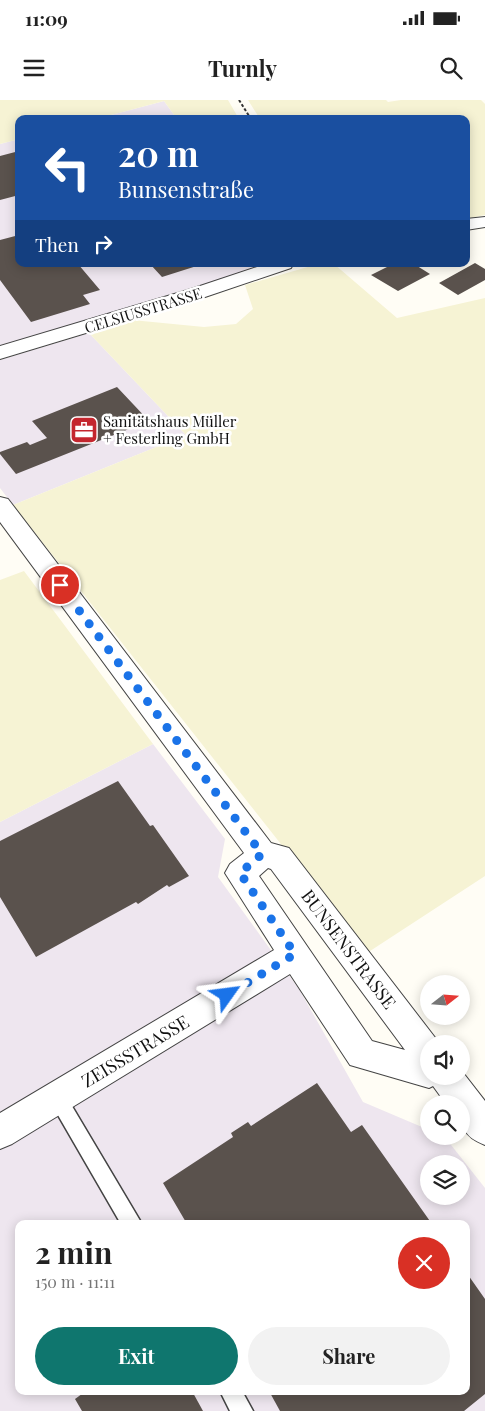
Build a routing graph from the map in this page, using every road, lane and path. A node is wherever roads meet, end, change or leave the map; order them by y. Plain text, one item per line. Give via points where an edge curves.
1 (240, 100) edge
2 (249, 115) edge
3 (485, 222) edge
4 (470, 224) edge
5 (275, 267) edge
6 (0, 353) edge
7 (0, 505) edge
8 (262, 854) junction
9 (295, 954) junction
10 (420, 1048) edge
11 (420, 1068) edge
12 (449, 1085) edge
13 (57, 1097) junction
14 (485, 1128) edge
15 (0, 1132) edge
16 (130, 1220) edge
17 (232, 1395) edge
18 (242, 1411) edge

1 - 2 path
3 - 4 street
5 - 6 street, CELSIUSSTRASSE
7 - 8 street
8 - 9 street via 240,873
8 - 10 street, BUNSENSTRASSE via 279,857
9 - 11 street via 362,1054
9 - 13 street, ZEISSSTRASSE
12 - 14 street, BUNSENSTRASSE
13 - 15 street, ZEISSSTRASSE
13 - 16 lane
17 - 18 lane

